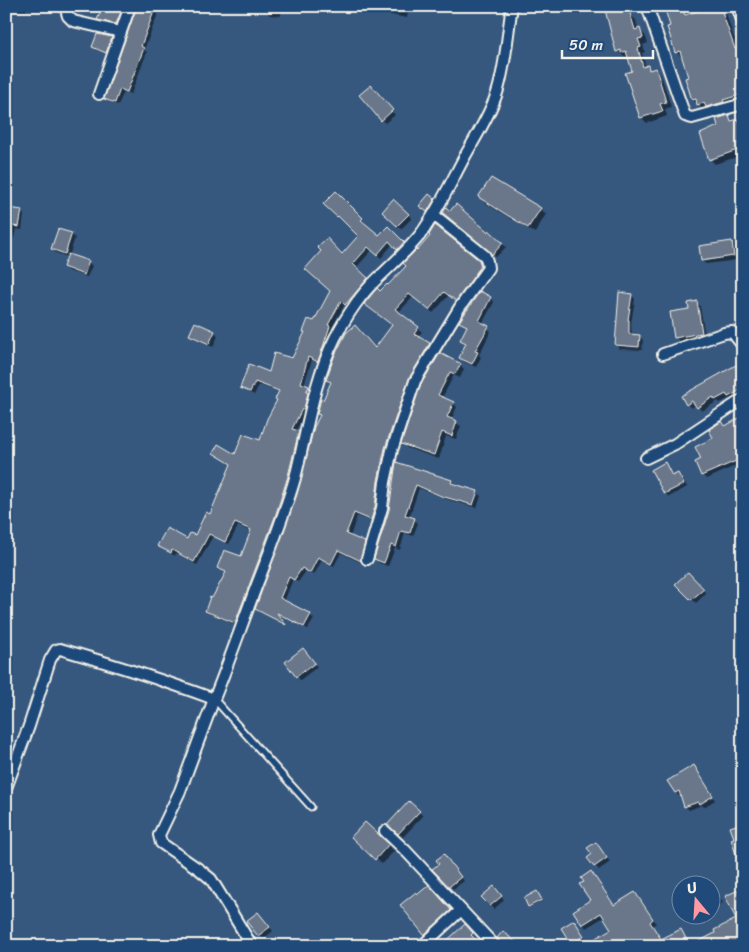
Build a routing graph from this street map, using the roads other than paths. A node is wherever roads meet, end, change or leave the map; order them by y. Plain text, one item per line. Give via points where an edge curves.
1 (65, 6) edge
2 (130, 6) edge
3 (512, 6) edge
4 (647, 6) edge
5 (737, 6) edge
6 (743, 23) edge
7 (121, 32) junction
8 (100, 94) dead end
9 (743, 104) edge
10 (434, 215) junction
11 (743, 346) edge
12 (663, 354) dead end
13 (743, 399) edge
14 (646, 458) dead end
15 (367, 559) dead end
16 (214, 699) junction
17 (6, 788) edge
18 (311, 807) dead end
19 (385, 832) dead end
20 (461, 910) junction
21 (252, 946) edge
22 (422, 946) edge
23 (495, 946) edge

1 - 7 street via 73,21
2 - 7 street
3 - 10 street via 507,53 494,101
4 - 9 street via 685,116 692,118
5 - 6 street
7 - 8 street
10 - 15 street via 485,256 488,268 415,381 392,450 382,508
10 - 16 street via 420,235 356,304 335,339 310,412 283,517
11 - 12 street via 732,332
13 - 14 street via 675,444
16 - 17 street via 108,663 56,650
16 - 18 lane
16 - 21 street via 180,791 159,835 161,843 211,879
19 - 20 street
20 - 22 street
20 - 23 street

